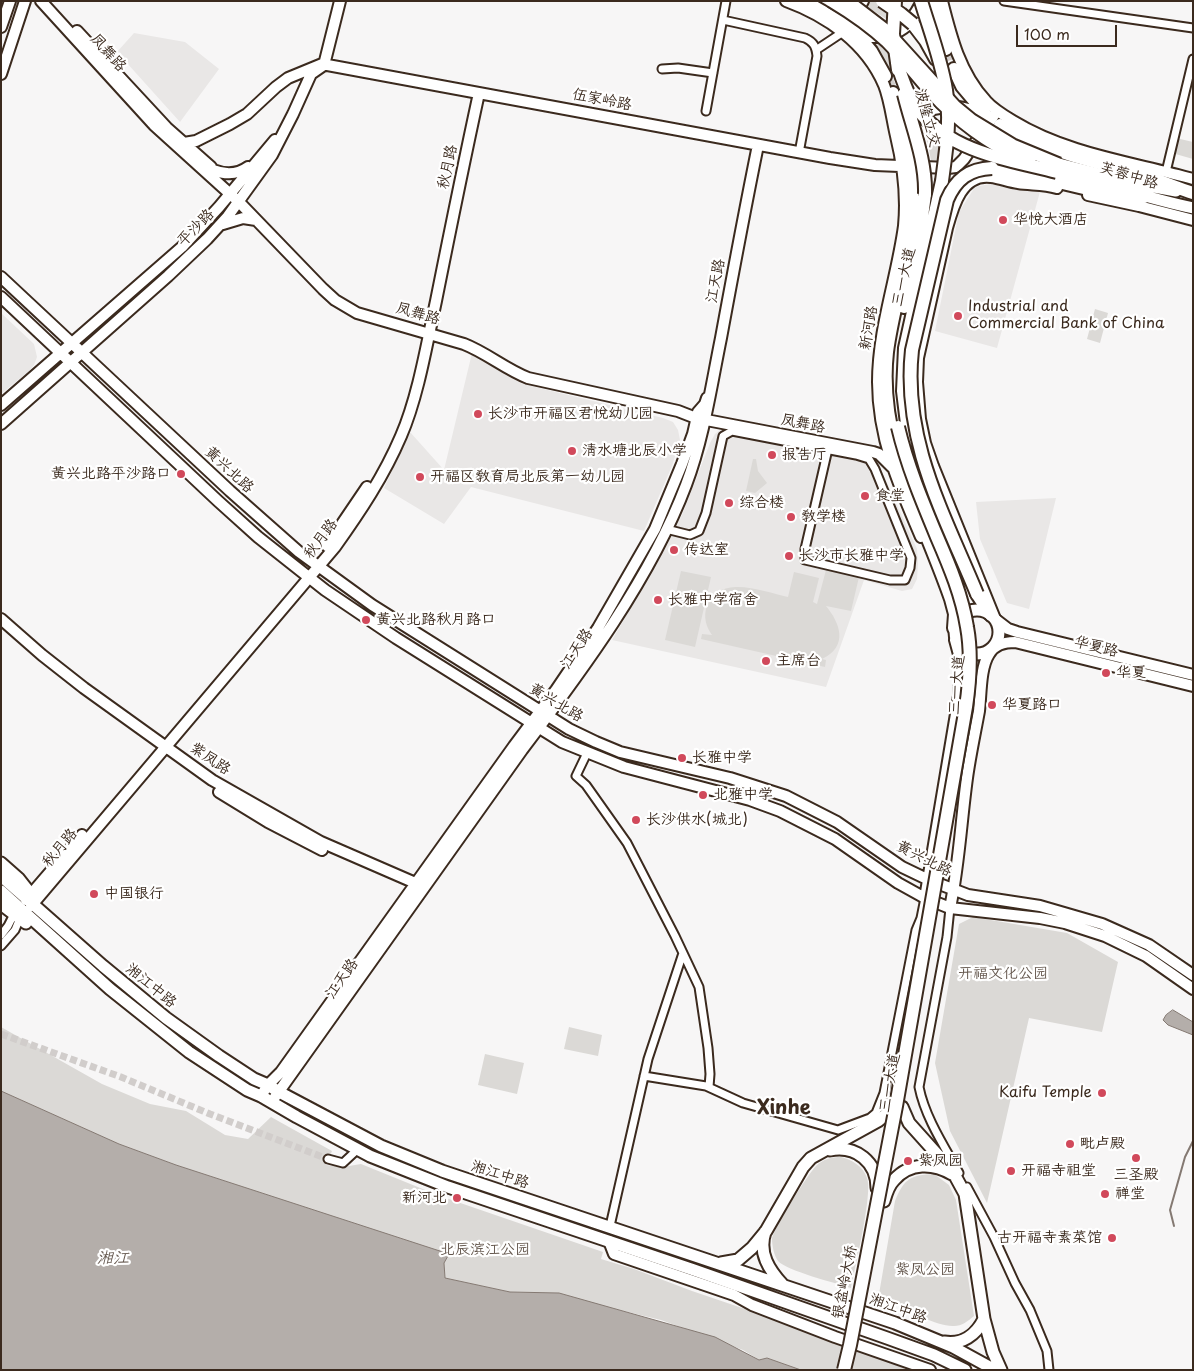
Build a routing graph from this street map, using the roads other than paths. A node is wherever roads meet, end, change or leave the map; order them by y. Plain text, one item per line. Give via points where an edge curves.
1 (10, 1) edge
2 (25, 1) edge
3 (42, 1) edge
4 (50, 1) edge
5 (335, 1) edge
6 (340, 1) edge
7 (726, 1) edge
8 (786, 1) edge
9 (804, 1) edge
10 (831, 1) edge
11 (848, 1) edge
12 (863, 1) edge
13 (882, 1) edge
14 (895, 1) edge
15 (922, 1) edge
16 (933, 1) edge
17 (942, 1) edge
18 (1004, 1) edge
19 (723, 20) junction
20 (1, 27) edge
21 (1193, 28) edge
22 (846, 29) junction
23 (946, 49) tunnel mouth
24 (816, 50) junction
25 (1193, 59) edge
26 (897, 63) junction
27 (319, 66) junction
28 (662, 69) dead end
29 (948, 70) junction
30 (713, 73) junction
31 (1, 74) edge
32 (885, 76) tunnel mouth
33 (476, 92) junction
34 (893, 93) tunnel mouth
35 (706, 111) dead end
36 (992, 114) junction
37 (1000, 125) dead end
38 (184, 143) junction
39 (756, 145) junction
40 (906, 147) junction
41 (799, 153) junction
42 (259, 158) junction
43 (908, 166) junction
44 (956, 167) junction
45 (1058, 168) junction
46 (211, 172) junction
47 (1166, 172) junction
48 (1193, 179) edge
49 (942, 181) joint
50 (969, 183) junction
51 (1048, 186) junction
52 (1092, 190) junction
53 (232, 191) junction
54 (925, 194) joint
55 (1193, 194) edge
56 (1144, 197) junction
57 (241, 199) junction
58 (1193, 208) edge
59 (211, 216) junction
60 (1193, 220) edge
61 (258, 221) junction
62 (218, 227) junction
63 (1, 278) edge
64 (1, 297) edge
65 (426, 332) junction
66 (72, 343) junction
67 (888, 350) junction
68 (912, 350) junction
69 (61, 353) junction
70 (82, 353) junction
71 (71, 363) junction
72 (899, 376) junction
73 (709, 400) junction
74 (1, 405) edge
75 (667, 409) junction
76 (900, 409) junction
77 (701, 416) junction
78 (720, 416) junction
79 (1, 424) edge
80 (729, 424) junction
81 (916, 432) junction
82 (888, 436) junction
83 (694, 444) junction
84 (828, 449) junction
85 (892, 467) junction
86 (666, 529) junction
87 (316, 565) junction
88 (307, 576) junction
89 (993, 617) junction
90 (1, 619) edge
91 (1, 627) edge
92 (955, 634) junction
93 (992, 649) junction
94 (1193, 674) edge
95 (1193, 686) edge
96 (544, 714) junction
97 (535, 726) junction
98 (160, 747) junction
99 (587, 753) junction
100 (1, 863) edge
101 (1, 876) edge
102 (929, 880) junction
103 (418, 888) junction
104 (954, 890) junction
105 (1, 891) edge
106 (925, 898) junction
107 (32, 899) junction
108 (1, 904) edge
109 (950, 908) junction
110 (20, 913) junction
111 (1, 935) edge
112 (1, 946) edge
113 (683, 953) junction
114 (1193, 975) edge
115 (1193, 989) edge
116 (644, 1076) junction
117 (268, 1085) junction
118 (709, 1087) junction
119 (279, 1092) junction
120 (261, 1096) junction
121 (272, 1102) junction
122 (899, 1107) junction
123 (358, 1149) junction
124 (821, 1152) junction
125 (328, 1160) tunnel mouth
126 (959, 1180) junction
127 (881, 1201) junction
128 (610, 1226) junction
129 (766, 1231) junction
130 (609, 1241) junction
131 (717, 1263) junction
132 (728, 1283) junction
133 (783, 1285) junction
134 (752, 1305) junction
135 (984, 1319) junction
136 (938, 1340) junction
137 (844, 1370) edge
138 (851, 1370) edge
139 (930, 1370) edge
140 (965, 1370) edge
141 (995, 1370) edge
142 (1001, 1370) edge
143 (1048, 1370) edge

1 - 20 street
2 - 31 street
3 - 46 street, 凤舞路 via 154,125
4 - 38 street, 凤舞路
5 - 27 street, 平沙路
6 - 27 street, 平沙路
7 - 19 street
8 - 22 street, 新河路
9 - 22 highway
10 - 45 main road, 波隆立交, bridge via 888,43 941,103 974,132 1006,151
11 - 45 main road, 波隆立交, bridge via 886,30 955,106 972,120
12 - 22 street
13 - 29 highway, bridge via 913,24
14 - 26 highway, 波隆立交, bridge
15 - 22 highway via 915,17 902,29 883,36 874,37
15 - 29 highway, 波隆立交, bridge
16 - 23 highway
17 - 36 street via 961,64
18 - 21 street
19 - 24 street via 805,38 813,42
19 - 30 street
22 - 24 street
22 - 32 highway via 871,51
22 - 43 street, 新河路 via 884,85
24 - 41 street
25 - 47 street
26 - 45 highway, bridge via 908,94 920,112 954,141 983,153
26 - 54 highway, 波隆立交, bridge via 920,152
27 - 33 street, 伍家岭路
27 - 38 street via 276,87 247,114 196,141
27 - 42 street, 平沙路 via 306,76 280,133
27 - 57 street, 平沙路 via 311,74 261,172
28 - 30 street
29 - 36 highway
29 - 49 highway, 波隆立交, bridge via 948,123
30 - 35 street
33 - 39 street, 伍家岭路
33 - 65 street, 秋月路
34 - 40 highway
36 - 40 highway via 960,107 933,108 916,119 908,133
36 - 44 street
36 - 47 street via 1046,139
37 - 55 highway via 1059,153 1139,174
38 - 46 street, 凤舞路
39 - 41 street, 伍家岭路
39 - 73 street, 江天路
39 - 77 street, 江天路
40 - 43 highway
41 - 43 street, 伍家岭路 via 853,162
42 - 46 street via 237,173
42 - 53 street, 平沙路
43 - 44 street, 伍家岭路
43 - 67 highway via 913,211
43 - 82 street, 新河路 via 904,227 878,363 879,404
44 - 50 street
45 - 55 main road, 芙蓉中路
45 - 56 main road, 芙蓉中路
46 - 53 street, 凤舞路
46 - 59 street via 218,195
47 - 48 street
49 - 72 highway, 三一大道
50 - 51 street via 984,176
50 - 89 street via 959,194 951,212 918,358 917,382 920,419 932,466
51 - 52 main road
51 - 60 street
52 - 56 highway
52 - 68 highway, bridge via 992,168 975,170 957,181 947,200
53 - 57 street, 凤舞路
53 - 59 street, 平沙路
54 - 72 highway, 三一大道 via 919,240 896,350
56 - 58 main road, 芙蓉中路
57 - 61 street, 凤舞路
57 - 62 street, 平沙路
59 - 66 street, 平沙路 via 170,258
61 - 62 street via 243,218
61 - 65 street, 凤舞路 via 323,289 347,308
62 - 70 street, 平沙路 via 188,259
63 - 66 street, 黄兴北路
64 - 69 street, 黄兴北路
65 - 75 street, 凤舞路 via 480,350 528,378
65 - 87 street, 秋月路 via 412,404 401,436 364,505 335,547
66 - 69 street, 平沙路
66 - 70 street, 黄兴北路
67 - 72 highway
67 - 82 highway
68 - 72 highway, bridge
68 - 81 highway, bridge via 910,390
69 - 71 street, 黄兴北路
69 - 74 street, 平沙路
70 - 71 street, 平沙路
70 - 87 street, 黄兴北路 via 243,503
71 - 79 street, 平沙路
71 - 88 street, 黄兴北路 via 218,500
72 - 76 highway, 三一大道
73 - 77 street, 江天路
73 - 78 street via 713,412
75 - 77 street, 凤舞路
75 - 83 street via 686,421
76 - 81 highway
76 - 82 highway
76 - 122 highway, 三一大道 via 914,458 967,592 975,632 977,670 948,851
77 - 78 street, 凤舞路
77 - 80 street, 凤舞路
77 - 83 street, 江天路
78 - 82 street, 凤舞路 via 877,447
80 - 83 street via 710,428
80 - 85 street, 凤舞路 via 873,452
81 - 89 highway, bridge via 930,480 977,594
82 - 85 street, 新河路
82 - 92 highway via 951,599
83 - 86 street, 江天路 via 686,486
83 - 96 street, 江天路 via 640,557
84 - 84 street via 869,459 910,558 905,580 890,580 805,560
84 - 86 street via 732,431 727,433 723,436 699,531 690,535
85 - 92 street, 新河路 via 944,597
86 - 96 street, 江天路 via 596,648
87 - 88 street, 秋月路
87 - 96 street, 黄兴北路 via 372,605
88 - 97 street, 黄兴北路 via 364,617
88 - 98 street, 秋月路
89 - 92 main road via 980,610 969,611 960,618
89 - 93 main road via 999,631
89 - 94 street, 华夏路 via 1017,632
90 - 98 street, 紫凤路
91 - 98 street, 紫凤路 via 58,675
92 - 93 main road via 962,650 968,653 981,655
92 - 102 street, 新河路 via 961,662 959,696
93 - 95 street, 华夏路 via 1015,642
93 - 104 street via 984,667
96 - 97 street, 江天路
96 - 102 street, 黄兴北路 via 582,736 620,752 736,780 786,796 837,822 902,867
97 - 99 street, 黄兴北路
97 - 103 street, 江天路
98 - 103 street, 紫凤路 via 321,842
98 - 107 street, 秋月路
99 - 106 street, 黄兴北路 via 644,774 750,800 780,811 835,839
99 - 113 street via 576,776 586,785 627,843
100 - 107 main road, 湘江中路 via 18,878
101 - 107 main road, 湘江中路
102 - 104 street, 黄兴北路
102 - 106 street, 新河路
103 - 117 street, 江天路
103 - 119 street, 江天路
104 - 109 street
104 - 114 street, 黄兴北路 via 981,898 1040,906 1095,921 1133,936
105 - 110 main road, 湘江中路
106 - 109 street, 黄兴北路
106 - 118 street via 876,1113 838,1130 743,1103
107 - 110 street, 秋月路
107 - 117 main road, 湘江中路 via 103,966 166,1018 254,1079
108 - 110 main road, 湘江中路
109 - 115 street, 黄兴北路 via 1040,918 1087,930 1146,956
109 - 143 street via 920,1080 921,1096 1030,1310 1047,1351
110 - 111 street
110 - 112 street via 15,930
110 - 120 main road, 湘江中路 via 134,1010 190,1052
113 - 116 street
113 - 118 street via 699,987 708,1048
116 - 118 street
116 - 128 street
117 - 119 main road, 湘江中路
117 - 120 street, 江天路
119 - 121 street, 江天路
119 - 128 main road, 湘江中路 via 381,1146 442,1171
120 - 121 main road, 湘江中路
121 - 123 main road, 湘江中路
122 - 124 main road
122 - 126 main road via 915,1131
122 - 127 highway, 三一大道, bridge
123 - 125 street via 343,1163
123 - 130 main road, 湘江中路 via 448,1187
124 - 127 main road, bridge via 844,1148 866,1160 876,1173
124 - 129 main road via 803,1167
126 - 127 main road via 936,1167 918,1166 894,1179
126 - 135 main road via 968,1208
127 - 137 highway, 银盆岭大桥, bridge
127 - 138 highway, 银盆岭大桥
128 - 131 main road, 湘江中路
129 - 131 main road via 738,1260
129 - 133 main road via 762,1245 765,1262
130 - 132 main road, 湘江中路
130 - 134 street via 614,1254
131 - 133 main road, 湘江中路
132 - 134 street
132 - 140 main road, 湘江中路 via 934,1355
133 - 136 main road, 湘江中路
134 - 139 street
135 - 136 main road via 976,1333 965,1339
135 - 142 main road
136 - 141 main road, 湘江中路

